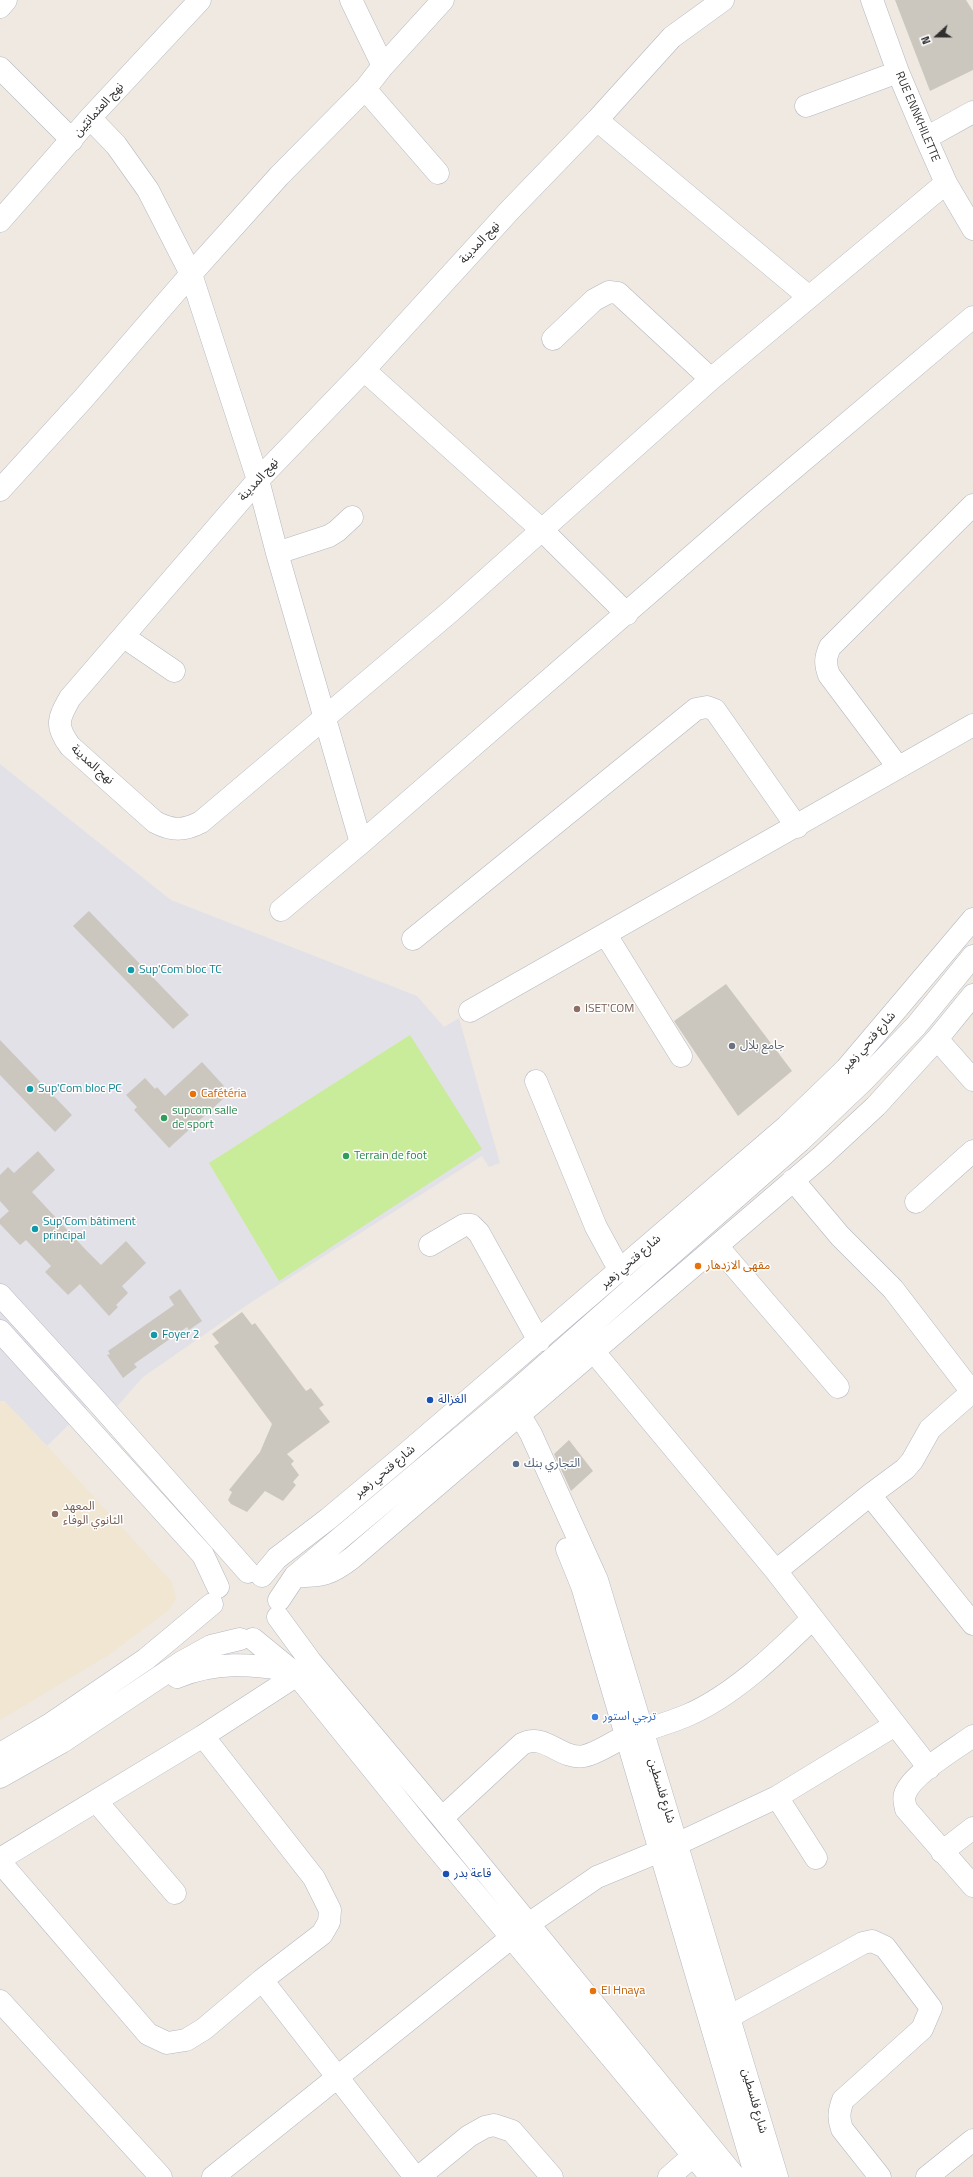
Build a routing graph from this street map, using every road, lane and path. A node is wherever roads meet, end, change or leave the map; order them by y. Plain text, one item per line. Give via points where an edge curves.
1 (6, 0) edge
2 (200, 0) edge
3 (351, 0) edge
4 (443, 0) edge
5 (724, 0) edge
6 (872, 0) edge
7 (0, 7) edge
8 (383, 66) junction
9 (0, 68) edge
10 (898, 72) junction
11 (365, 89) junction
12 (806, 106) dead end
13 (973, 112) edge
14 (90, 118) junction
15 (597, 120) junction
16 (926, 138) junction
17 (72, 140) junction
18 (438, 173) dead end
19 (946, 183) junction
20 (0, 221) edge
21 (973, 229) edge
22 (191, 274) junction
23 (808, 297) junction
24 (973, 317) edge
25 (553, 339) dead end
26 (364, 370) junction
27 (711, 379) junction
28 (258, 480) junction
29 (0, 490) edge
30 (973, 505) edge
31 (352, 517) dead end
32 (543, 531) junction
33 (277, 553) junction
34 (627, 614) junction
35 (124, 637) junction
36 (174, 671) dead end
37 (326, 717) junction
38 (973, 725) edge
39 (898, 767) junction
40 (797, 827) junction
41 (361, 843) junction
42 (281, 910) dead end
43 (973, 919) edge
44 (606, 935) junction
45 (413, 939) dead end
46 (973, 956) edge
47 (973, 995) edge
48 (470, 1011) dead end
49 (936, 1040) junction
50 (681, 1056) dead end
51 (973, 1080) edge
52 (536, 1081) dead end
53 (973, 1151) edge
54 (793, 1180) junction
55 (916, 1202) dead end
56 (430, 1245) dead end
57 (717, 1246) junction
58 (620, 1272) junction
59 (0, 1295) edge
60 (0, 1331) edge
61 (539, 1341) junction
62 (594, 1352) junction
63 (838, 1387) dead end
64 (972, 1392) edge
65 (509, 1410) junction
66 (870, 1495) junction
67 (776, 1571) junction
68 (255, 1574) junction
69 (215, 1595) junction
70 (278, 1608) junction
71 (812, 1618) junction
72 (973, 1624) edge
73 (247, 1639) junction
74 (299, 1669) junction
75 (142, 1690) junction
76 (896, 1725) junction
77 (635, 1733) junction
78 (202, 1736) junction
79 (973, 1736) edge
80 (0, 1754) edge
81 (929, 1768) junction
82 (0, 1777) edge
83 (777, 1797) junction
84 (96, 1801) junction
85 (442, 1818) junction
86 (973, 1828) edge
87 (669, 1848) junction
88 (942, 1852) junction
89 (816, 1858) dead end
90 (0, 1861) edge
91 (973, 1886) edge
92 (175, 1893) dead end
93 (520, 1932) junction
94 (262, 1980) junction
95 (0, 2001) edge
96 (721, 2021) junction
97 (337, 2077) junction
98 (973, 2140) edge
99 (700, 2149) junction
100 (161, 2177) edge
101 (213, 2177) edge
102 (415, 2177) edge
103 (419, 2177) edge
104 (552, 2177) edge
105 (669, 2177) edge
106 (711, 2177) edge
107 (735, 2177) edge
108 (756, 2177) edge
109 (777, 2177) edge
110 (880, 2177) edge
111 (927, 2177) edge

1 - 7 street
2 - 14 street, نهج العثمانيّين
3 - 8 street
4 - 8 street
5 - 15 street, نهج المدينة via 672,38
6 - 10 street, RUE ENNKHILETTE
8 - 11 street
9 - 17 street
10 - 12 street
10 - 16 street, RUE ENNKHILETTE
11 - 18 street
11 - 22 street via 279,176
13 - 16 street
14 - 17 street, نهج العثمانيّين
14 - 22 street via 116,146 148,190
15 - 23 street
15 - 26 street, نهج المدينة
16 - 19 street, RUE ENNKHILETTE
17 - 20 street, نهج العثمانيّين
19 - 21 street, RUE ENNKHILETTE
19 - 23 street
22 - 28 street
22 - 29 street
23 - 27 street
24 - 34 street via 754,502
25 - 27 street via 594,300 609,292 618,294
26 - 28 street, نهج المدينة
26 - 32 street
27 - 32 street
28 - 33 street
28 - 35 street, نهج المدينة
30 - 39 street via 830,647 825,656 825,666 829,675
31 - 33 street via 330,536
32 - 34 street
32 - 37 street
33 - 37 street
34 - 41 street
35 - 36 street
35 - 37 street, نهج المدينة via 70,698 60,716 59,726 70,746 155,822 168,829 188,829 201,822
37 - 41 street
38 - 39 street
39 - 40 street
40 - 44 street
40 - 45 street via 715,710 707,707 696,709
41 - 42 street
43 - 58 street, شارع فتحي زهير via 846,1069 787,1126
44 - 48 street
44 - 50 street
46 - 65 street, شارع فتحي زهير via 916,1026 862,1082
47 - 49 street
49 - 51 street
49 - 54 street via 876,1106
52 - 58 street via 596,1227
53 - 55 street
54 - 57 street
54 - 64 street via 840,1236 892,1289
56 - 61 street via 464,1225 471,1225 479,1233
57 - 62 street
57 - 63 street
58 - 61 street, شارع فتحي زهير
59 - 68 street
60 - 69 street via 203,1555
61 - 68 street, شارع فتحي زهير via 363,1490
62 - 65 street
62 - 67 street
64 - 66 street via 930,1429 905,1469
65 - 70 street, شارع فتحي زهير via 295,1576
65 - 77 street, شارع فلسطين via 531,1434 597,1580
66 - 67 street
66 - 72 street
67 - 71 street
68 - 69 street via 236,1573 226,1578
68 - 70 street via 276,1590
69 - 73 street via 216,1623 231,1636
69 - 80 street via 146,1659 49,1725
70 - 73 street via 272,1627 264,1635
70 - 74 street
71 - 76 street
71 - 77 street via 776,1654 708,1705 688,1715
73 - 74 street
73 - 75 street via 211,1646 182,1662
74 - 75 street via 234,1665 198,1668
74 - 78 street
74 - 85 street
74 - 93 street
75 - 82 street via 62,1742
76 - 81 street
76 - 83 street
77 - 85 street via 588,1755 577,1757 568,1756 540,1740 526,1742
77 - 87 street, شارع فلسطين
78 - 84 street
78 - 94 street via 314,1878 330,1910 329,1922 322,1934
79 - 81 street
81 - 88 street via 908,1789 904,1801 906,1809
83 - 87 street
83 - 89 street
84 - 90 street
84 - 92 street
85 - 93 street
86 - 88 street
87 - 93 street via 597,1877
87 - 96 street, شارع فلسطين
88 - 91 street
90 - 94 street via 148,2034 166,2043 186,2040 204,2029
93 - 97 street
93 - 99 street
94 - 97 street
95 - 100 street
96 - 108 street, شارع فلسطين
96 - 109 street, شارع فلسطين
96 - 110 street via 863,1943 872,1941 885,1947 932,2008 922,2028 843,2100 839,2119 842,2129
97 - 101 street
97 - 102 street
98 - 111 street
99 - 105 street
99 - 106 street
99 - 107 street
103 - 104 street via 469,2136 494,2125 512,2131

